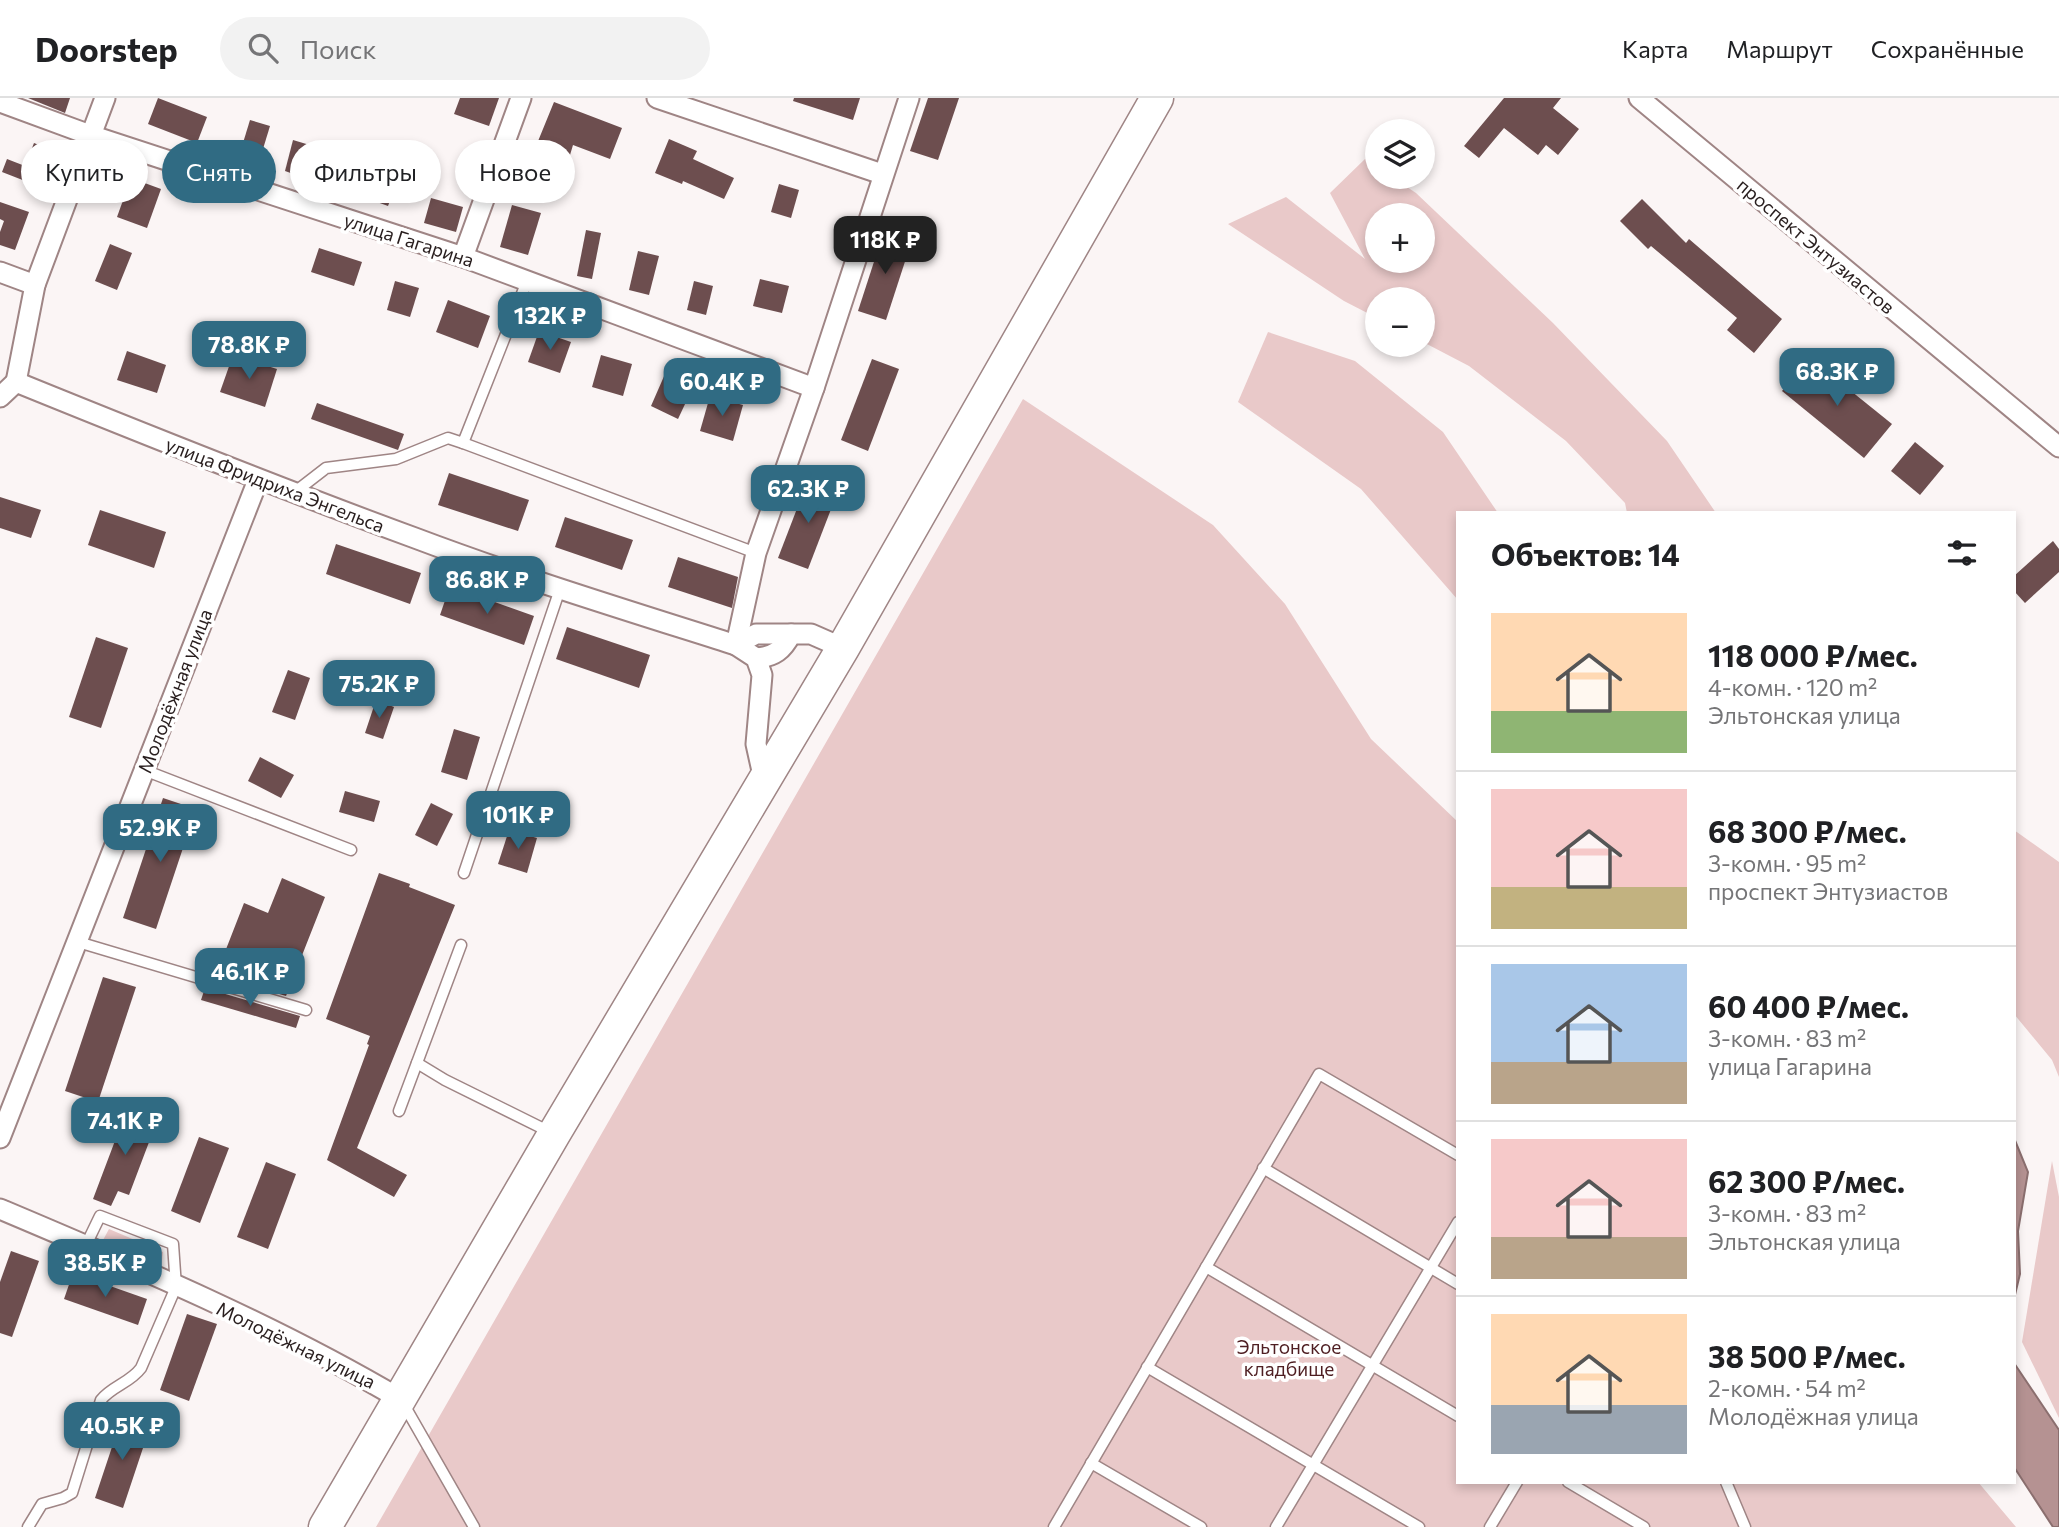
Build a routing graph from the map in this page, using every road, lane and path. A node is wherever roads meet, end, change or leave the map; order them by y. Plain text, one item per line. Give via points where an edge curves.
1 (105, 98) edge
2 (520, 98) edge
3 (657, 98) edge
4 (909, 98) edge
5 (1157, 98) edge
6 (1639, 98) edge
7 (0, 102) edge
8 (90, 135) junction
9 (882, 174) junction
10 (463, 257) junction
11 (0, 272) edge
12 (527, 281) junction
13 (35, 285) junction
14 (16, 382) junction
15 (814, 388) junction
16 (0, 397) edge
17 (463, 443) junction
18 (2059, 447) edge
19 (258, 480) junction
20 (295, 492) junction
21 (756, 553) junction
22 (559, 589) junction
23 (791, 634) junction
24 (736, 645) junction
25 (843, 648) junction
26 (756, 659) junction
27 (144, 770) junction
28 (764, 780) junction
29 (351, 850) dead end
30 (464, 873) dead end
31 (78, 942) junction
32 (461, 945) dead end
33 (306, 1010) dead end
34 (417, 1063) junction
35 (399, 1111) dead end
36 (554, 1134) junction
37 (0, 1138) edge
38 (1456, 1154) edge
39 (1264, 1168) junction
40 (0, 1209) edge
41 (1456, 1225) edge
42 (86, 1245) junction
43 (1206, 1267) junction
44 (1430, 1268) junction
45 (1456, 1283) edge
46 (176, 1287) junction
47 (1371, 1365) junction
48 (1147, 1367) junction
49 (400, 1399) junction
50 (1456, 1415) edge
51 (1091, 1463) junction
52 (1313, 1465) junction
53 (1516, 1484) edge
54 (1571, 1484) edge
55 (1727, 1484) edge
56 (28, 1527) edge
57 (326, 1527) edge
58 (474, 1527) edge
59 (1054, 1527) edge
60 (1201, 1527) edge
61 (1276, 1527) edge
62 (1419, 1527) edge
63 (1490, 1527) edge
64 (1644, 1527) edge
65 (1745, 1527) edge

1 - 8 street
2 - 10 street
3 - 9 street
4 - 9 street
5 - 25 main road
6 - 18 street, проспект Энтузиастов
7 - 8 street, улица Гагарина
8 - 10 street, улица Гагарина
8 - 13 street
9 - 15 street
10 - 12 street, улица Гагарина
11 - 13 street
12 - 15 street, улица Гагарина
12 - 17 lane
13 - 14 street
14 - 16 street
14 - 19 street, улица Фридриха Энгельса
15 - 21 street
17 - 20 lane via 448,438 396,459 326,468
17 - 21 lane
19 - 20 street, улица Фридриха Энгельса
19 - 27 street, Молодёжная улица
20 - 22 street, улица Фридриха Энгельса
21 - 24 street
22 - 24 street, улица Фридриха Энгельса
22 - 30 lane
23 - 24 street via 756,634
23 - 25 street via 810,634
23 - 26 street via 779,651
24 - 26 street, улица Фридриха Энгельса
25 - 28 main road
26 - 28 street via 762,675 756,744
27 - 29 lane
27 - 31 street, Молодёжная улица
28 - 36 main road
31 - 33 lane
31 - 37 street, Молодёжная улица
32 - 34 lane
34 - 35 lane
34 - 36 lane
36 - 49 main road
38 - 39 lane via 1319,1074
39 - 43 lane
39 - 44 lane
40 - 42 street, Молодёжная улица
41 - 44 lane
42 - 46 street, Молодёжная улица
42 - 46 lane via 100,1216 173,1244
43 - 47 lane
43 - 48 lane
44 - 45 lane
44 - 47 lane
46 - 49 street, Молодёжная улица via 336,1361
46 - 56 lane via 141,1368 101,1401 72,1493 42,1504
47 - 50 lane
47 - 52 lane
48 - 51 lane
48 - 52 lane
49 - 57 main road
49 - 58 lane
51 - 59 lane
51 - 60 lane
52 - 61 lane
52 - 62 lane
53 - 63 lane
54 - 64 lane
55 - 65 lane

